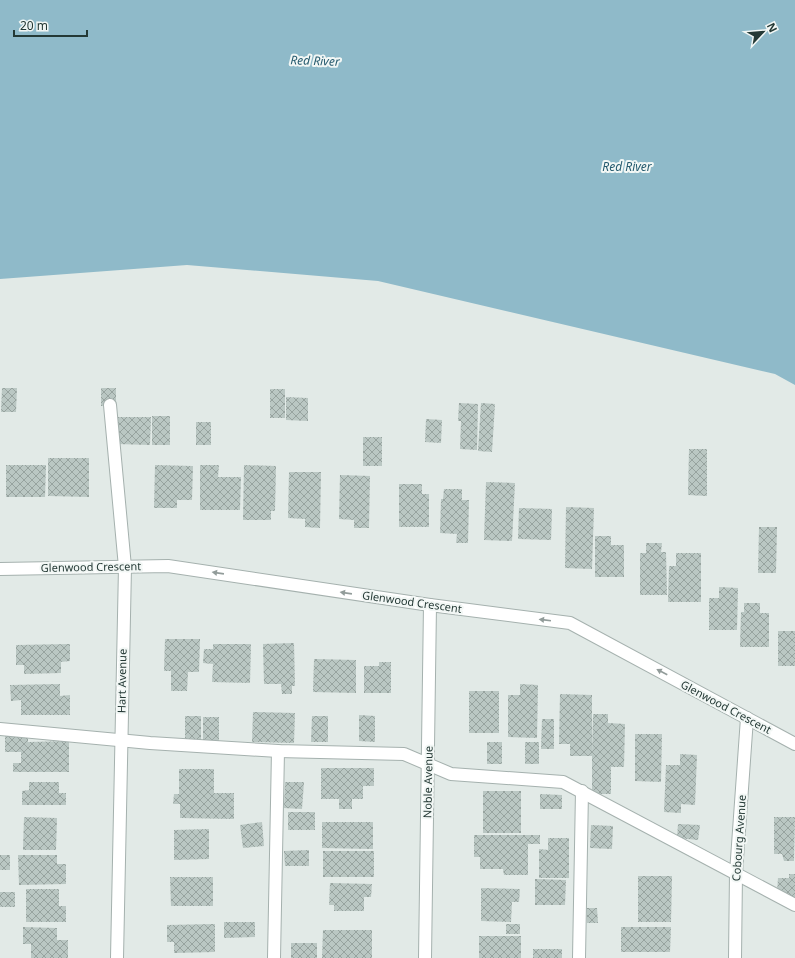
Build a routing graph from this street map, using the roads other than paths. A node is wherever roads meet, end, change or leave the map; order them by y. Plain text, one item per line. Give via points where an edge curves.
1 (110, 405) dead end
2 (125, 566) junction
3 (0, 569) edge
4 (430, 605) junction
5 (747, 718) junction
6 (0, 729) edge
7 (121, 740) junction
8 (795, 744) edge
9 (278, 751) junction
10 (428, 765) junction
11 (582, 791) junction
12 (736, 873) junction
13 (795, 905) edge
14 (117, 958) edge
15 (274, 958) edge
16 (425, 958) edge
17 (579, 958) edge
18 (735, 958) edge

1 - 2 street, Hart Avenue
2 - 3 street, Glenwood Crescent
4 -> 2 street, Glenwood Crescent via 168,566
2 - 7 street, Hart Avenue
5 -> 4 street, Glenwood Crescent via 570,623
4 - 10 street, Noble Avenue
5 - 8 street, Glenwood Crescent
5 - 12 street, Cobourg Avenue
6 - 7 street
7 - 9 street
7 - 14 street, Hart Avenue
9 - 10 street via 404,754
9 - 15 street
10 - 11 street via 451,774 563,782
10 - 16 street, Noble Avenue
11 - 12 street
11 - 17 street
12 - 13 street
12 - 18 street, Cobourg Avenue

